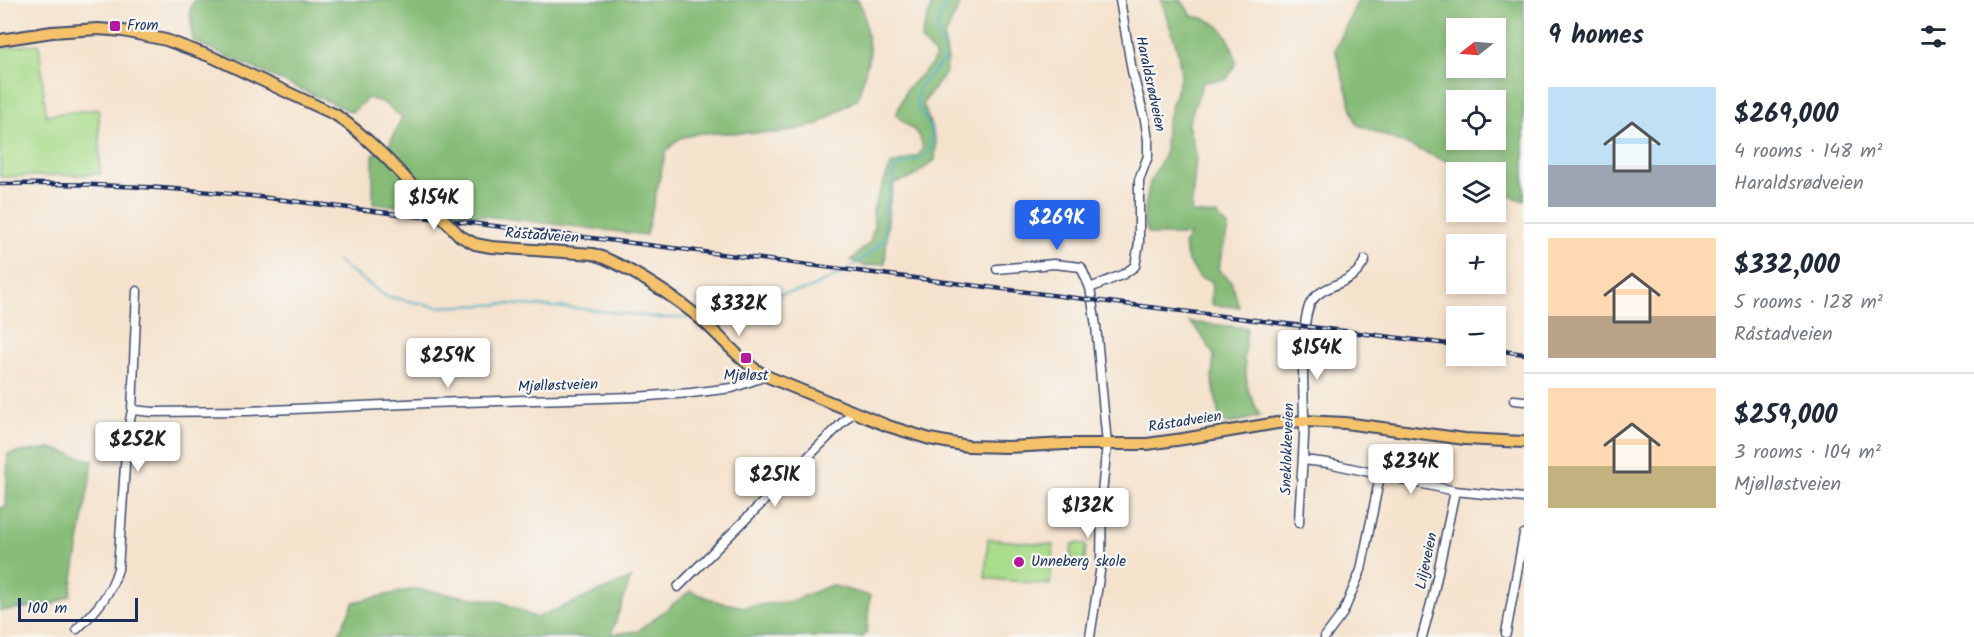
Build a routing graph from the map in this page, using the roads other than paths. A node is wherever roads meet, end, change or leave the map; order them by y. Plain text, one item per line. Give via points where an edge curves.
1 (1120, 0) edge
2 (0, 40) edge
3 (1365, 260) dead end
4 (997, 269) dead end
5 (1089, 288) junction
6 (137, 291) dead end
7 (766, 376) junction
8 (1514, 400) dead end
9 (1524, 401) edge
10 (132, 410) junction
11 (854, 411) junction
12 (1304, 421) junction
13 (1524, 442) edge
14 (1107, 444) junction
15 (1303, 460) junction
16 (1380, 476) junction
17 (1455, 490) junction
18 (1524, 498) edge
19 (1299, 524) dead end
20 (1524, 534) edge
21 (678, 587) dead end
22 (76, 629) dead end
23 (1506, 633) dead end
24 (1090, 637) edge
25 (1325, 637) edge
26 (1422, 637) edge

1 - 5 street, Haraldsrødveien via 1145,120 1148,156 1139,180 1139,243 1135,266
2 - 7 main road, Råstadveien, bridge via 98,29 186,46 336,115 379,149 468,241 490,247 605,258 690,310 738,357
3 - 12 street, Sneklokkeveien via 1358,271 1317,295 1310,304 1305,326
4 - 5 street via 1054,264 1081,267
5 - 14 street
6 - 10 street
7 - 10 street, Mjølløstveien via 732,388 657,395 248,411
7 - 11 main road, Råstadveien
8 - 9 street
10 - 22 street via 118,569 96,611
11 - 14 main road, Råstadveien via 915,435 967,446
11 - 21 street
12 - 13 main road, Råstadveien via 1361,424 1481,441
12 - 14 main road, Råstadveien via 1168,442
12 - 15 street, Sneklokkeveien
14 - 24 street via 1101,565
15 - 16 street
15 - 19 street, Sneklokkeveien
16 - 17 street
16 - 25 street via 1361,570 1343,613
17 - 18 street
17 - 26 street, Liljeveien
20 - 23 street

